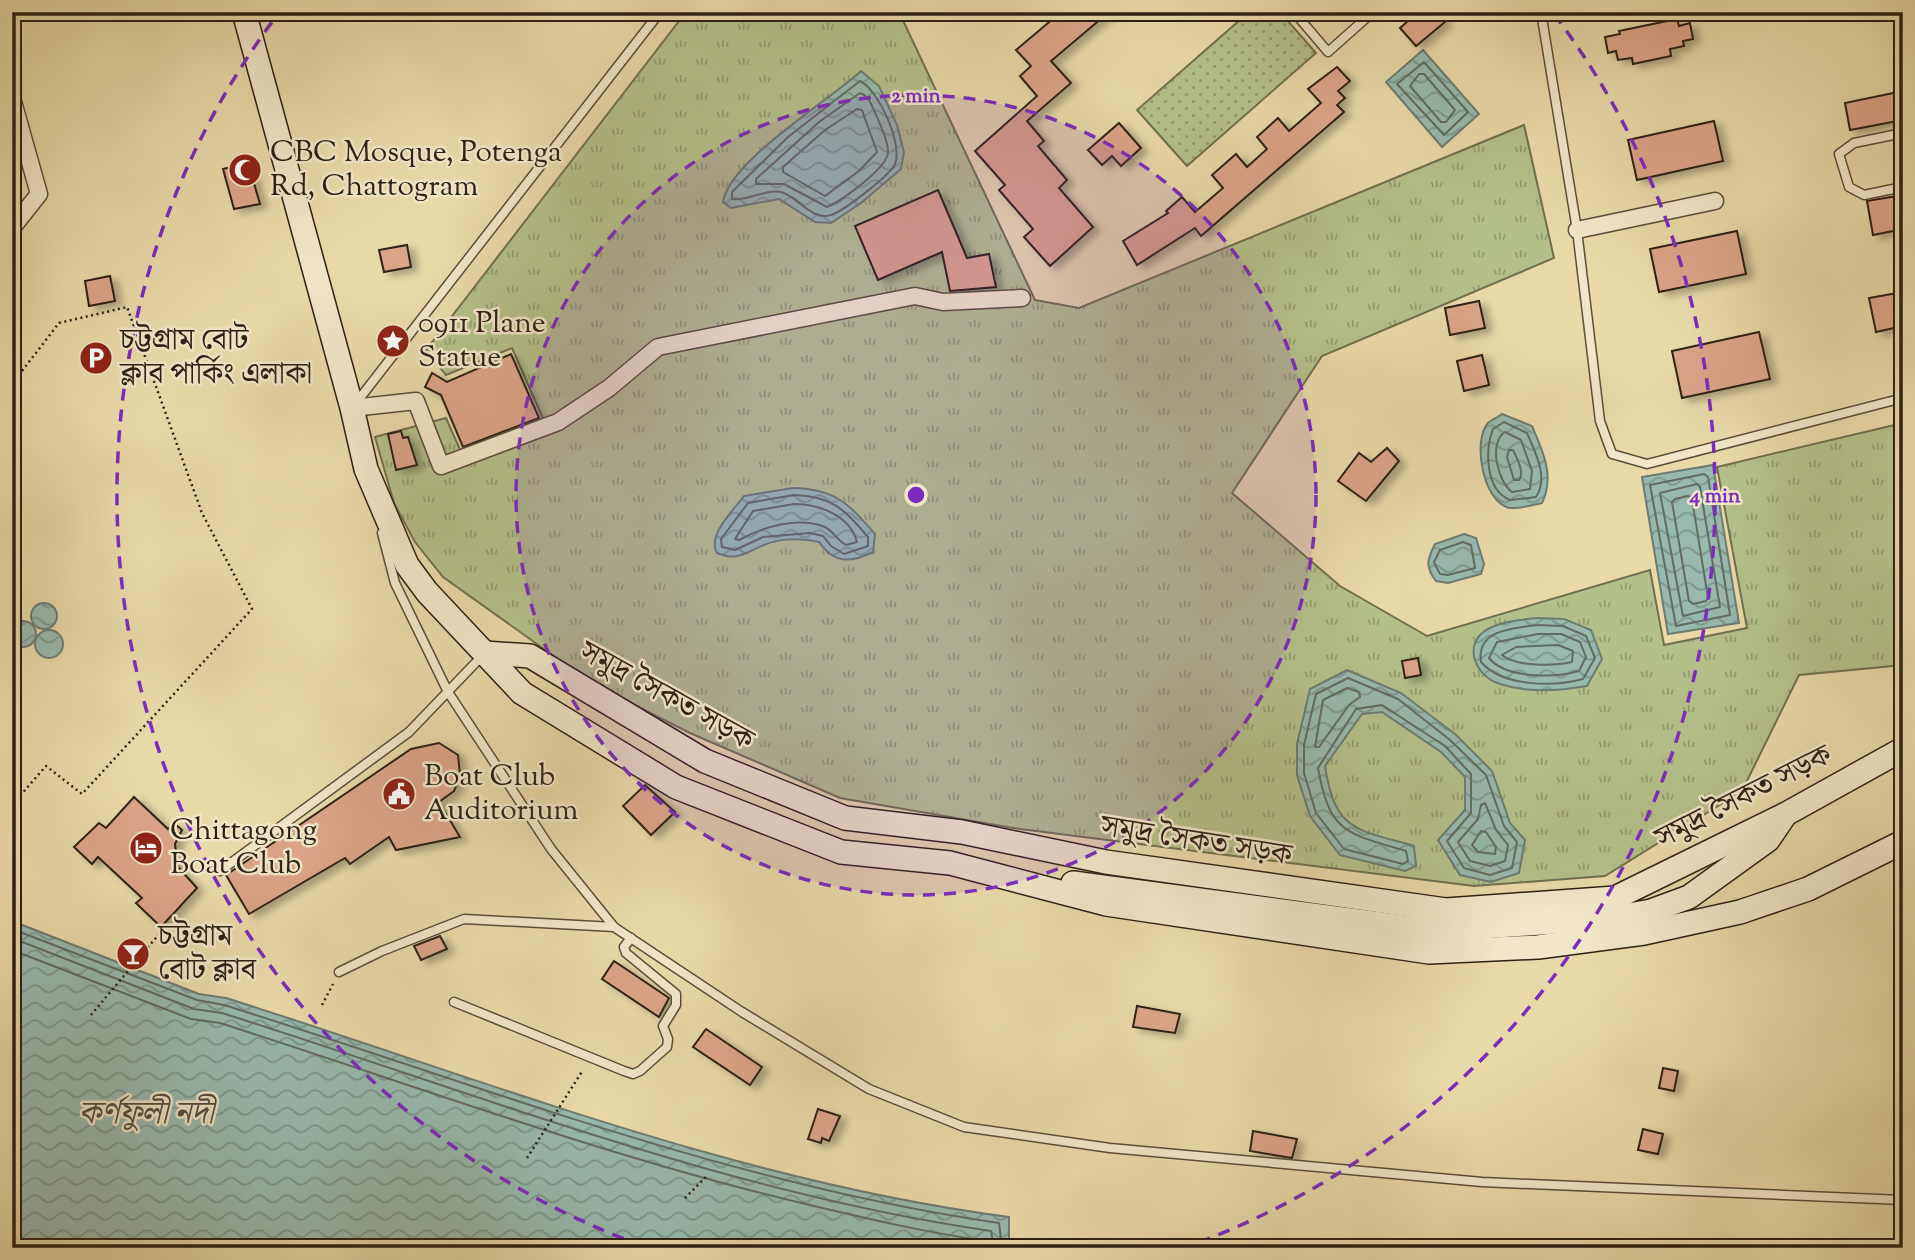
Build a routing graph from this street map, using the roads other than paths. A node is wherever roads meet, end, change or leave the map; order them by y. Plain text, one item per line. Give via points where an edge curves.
1 (244, 12) edge
2 (250, 12) edge
3 (660, 12) edge
4 (1294, 12) edge
5 (1373, 12) edge
6 (1541, 12) edge
7 (255, 53) junction
8 (13, 106) edge
9 (1903, 133) edge
10 (1903, 187) edge
11 (1715, 201) dead end
12 (12, 229) edge
13 (1577, 230) junction
14 (1022, 298) dead end
15 (1903, 398) edge
16 (352, 408) junction
17 (366, 469) junction
18 (485, 653) junction
19 (448, 692) junction
20 (1903, 750) edge
21 (1786, 814) junction
22 (1903, 842) edge
23 (219, 871) dead end
24 (1651, 911) junction
25 (1740, 912) junction
26 (614, 927) junction
27 (631, 938) junction
28 (339, 972) road end
29 (454, 1002) dead end
30 (1903, 1200) edge

1 - 7 main road
2 - 7 main road
3 - 16 lane
4 - 5 lane via 1328,52
6 - 13 lane
7 - 16 main road
8 - 12 street via 39,194
9 - 10 lane via 1854,143 1839,153 1849,187 1864,195
11 - 13 street
13 - 15 lane via 1600,421 1612,454 1647,464
14 - 16 street via 943,302 915,296 658,347 558,422 441,467 416,401
16 - 17 main road
17 - 18 main road via 407,565
17 - 19 lane via 395,583
18 - 19 lane
18 - 21 main road, সমুদ্র সৈকত সড়ক via 530,656 705,761 845,818 962,832 1106,862 1446,910 1615,898
18 - 24 main road via 690,777 847,841 969,857 1038,878 1411,928 1612,918
18 - 25 main road via 522,693 676,787 841,852 950,863 1106,904 1429,952 1538,947 1644,933
19 - 23 lane via 409,732
19 - 26 lane via 551,849
20 - 21 main road, সমুদ্র সৈকত সড়ক
21 - 24 main road via 1768,840 1689,897
22 - 25 main road via 1808,889
24 - 25 main road
26 - 27 lane
26 - 28 lane via 464,919
27 - 29 lane via 624,947 626,953 676,993 676,1005 663,1026 667,1047 640,1071 624,1072
27 - 30 lane via 869,1089 964,1127 1110,1148 1482,1182

